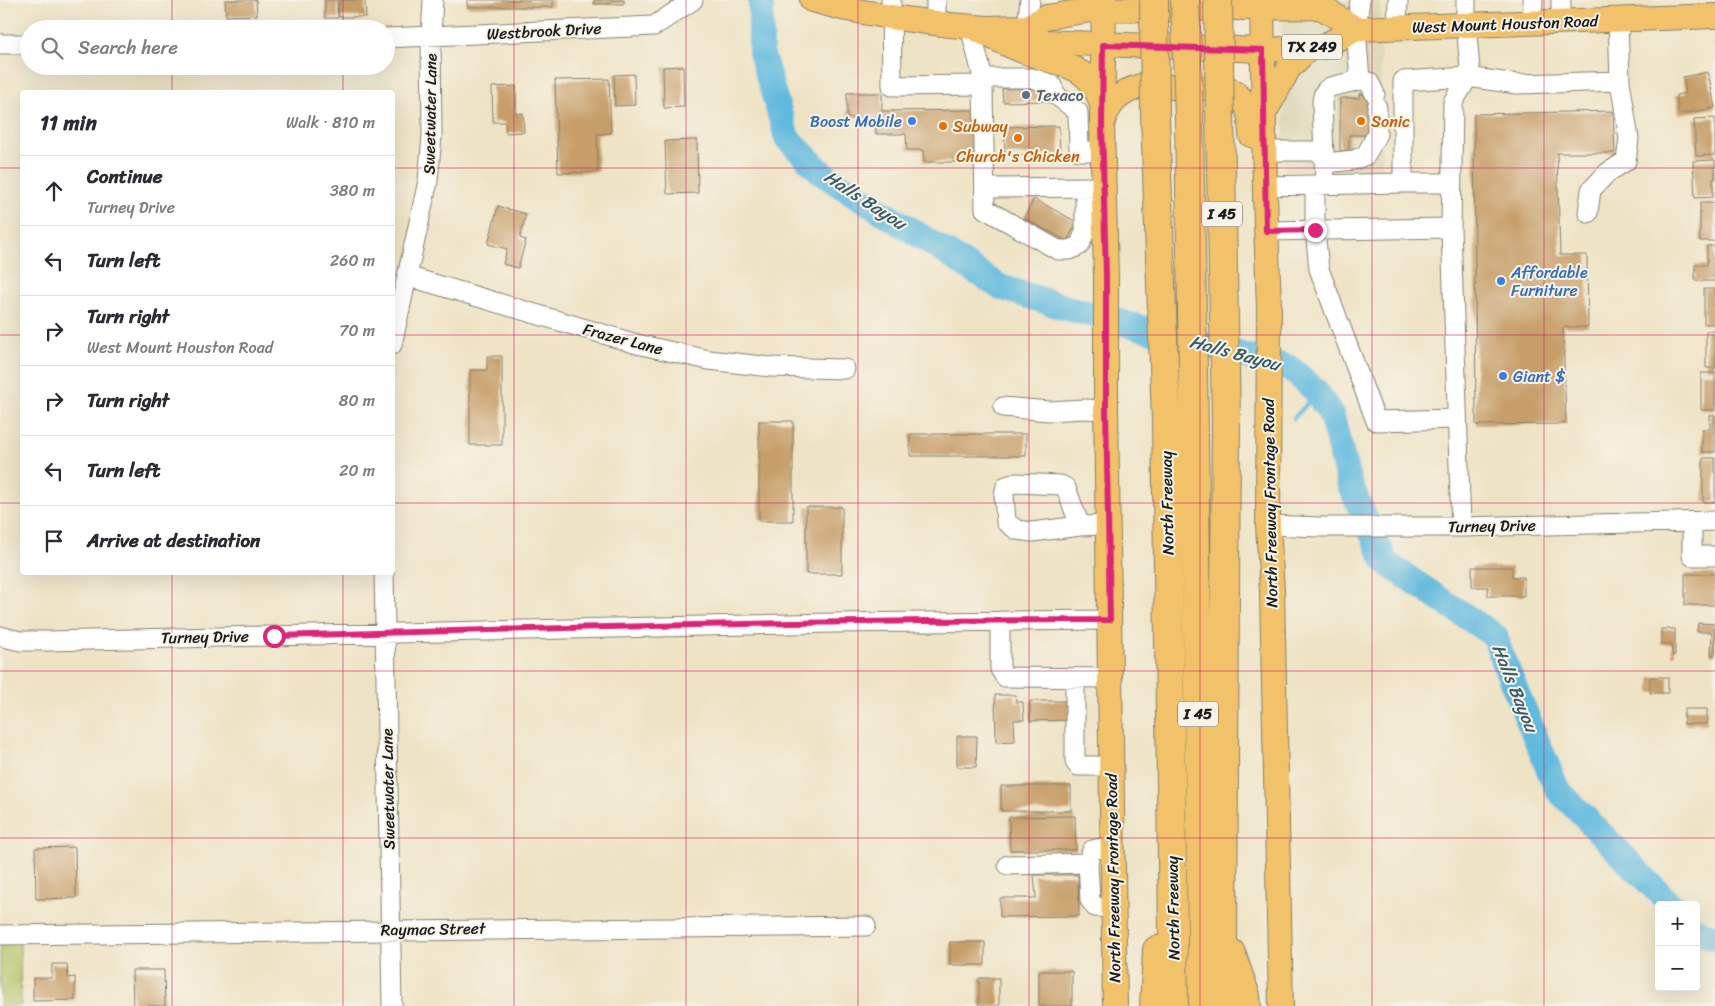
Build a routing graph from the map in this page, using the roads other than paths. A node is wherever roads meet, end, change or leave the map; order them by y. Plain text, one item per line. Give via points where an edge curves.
1 (433, 0) edge
2 (693, 0) edge
3 (812, 0) edge
4 (1068, 0) edge
5 (1154, 0) edge
6 (1185, 0) edge
7 (1218, 0) edge
8 (1360, 0) edge
9 (1398, 0) edge
10 (1466, 0) edge
11 (1262, 4) edge
12 (1104, 5) edge
13 (1335, 8) edge
14 (1532, 11) edge
15 (1562, 11) edge
16 (1029, 12) edge
17 (890, 14) edge
18 (1715, 16) edge
19 (1618, 20) junction
20 (1466, 25) junction
21 (978, 27) junction
22 (1398, 27) junction
23 (1356, 29) junction
24 (431, 37) junction
25 (395, 38) edge
26 (0, 44) edge
27 (20, 44) edge
28 (1103, 45) junction
29 (1309, 48) junction
30 (1263, 50) junction
31 (1031, 54) junction
32 (1467, 77) junction
33 (1032, 78) junction
34 (1360, 80) junction
35 (982, 81) junction
36 (1620, 81) junction
37 (1264, 114) junction
38 (1103, 115) junction
39 (1103, 150) junction
40 (1264, 152) junction
41 (1330, 158) junction
42 (1403, 183) junction
43 (1452, 183) junction
44 (1320, 185) junction
45 (1264, 186) junction
46 (1094, 187) junction
47 (985, 188) junction
48 (1588, 213) dead end
49 (1451, 228) junction
50 (1315, 230) junction
51 (1266, 231) junction
52 (406, 276) junction
53 (1270, 308) junction
54 (395, 328) edge
55 (845, 369) dead end
56 (1003, 407) dead end
57 (1106, 410) junction
58 (1458, 420) junction
59 (1715, 521) edge
60 (1692, 522) junction
61 (1108, 525) junction
62 (1268, 525) junction
63 (1080, 526) dead end
64 (1461, 527) junction
65 (1715, 556) edge
66 (384, 575) edge
67 (1110, 620) junction
68 (1000, 621) junction
69 (385, 632) junction
70 (0, 636) edge
71 (1075, 678) junction
72 (1110, 678) junction
73 (1111, 766) junction
74 (1112, 846) junction
75 (1088, 863) junction
76 (1008, 864) dead end
77 (1089, 882) junction
78 (1113, 882) junction
79 (1172, 896) junction
80 (1113, 908) junction
81 (866, 926) dead end
82 (390, 930) junction
83 (1223, 932) junction
84 (0, 935) edge
85 (392, 1006) edge
86 (1115, 1006) edge
87 (1154, 1006) edge
88 (1174, 1006) edge
89 (1203, 1006) edge
90 (1224, 1006) edge
91 (1247, 1006) edge
92 (1281, 1006) edge

1 - 24 street, Sweetwater Lane
2 - 24 street, Westbrook Drive via 654,26
3 - 17 main road via 842,8
4 - 16 main road
5 - 79 highway, North Freeway / I 45, bridge via 1166,420
6 - 89 highway, North Freeway / I 45, bridge
7 - 83 highway, I 45, bridge via 1226,420
8 - 23 street
9 - 22 street
10 - 20 street
11 - 12 main road, TX 249
11 - 13 main road, TX 249
11 - 30 main road, North Freeway Frontage Road
12 - 16 main road via 1046,17
12 - 28 main road, North Freeway Frontage Road
13 - 23 main road, TX 249
14 - 15 main road, West Mount Houston Road / TX 249
14 - 20 main road, West Mount Houston Road / TX 249
15 - 19 main road, West Mount Houston Road / TX 249
16 - 21 main road
16 - 28 main road, West Mount Houston Road via 1043,42
16 - 31 street
17 - 21 main road
17 - 35 street via 892,86
18 - 19 main road, West Mount Houston Road / TX 249
19 - 36 street
20 - 22 main road, West Mount Houston Road / TX 249
20 - 32 street via 1470,68
21 - 31 main road
21 - 35 street
22 - 23 main road, West Mount Houston Road / TX 249
23 - 29 main road, West Mount Houston Road / TX 249 via 1322,47
23 - 34 street
24 - 25 street, Westbrook Drive
24 - 52 street, Sweetwater Lane via 432,136 428,181
26 - 27 street
28 - 30 main road, West Mount Houston Road / TX 249
28 - 38 main road, North Freeway Frontage Road
29 - 30 main road, West Mount Houston Road / TX 249
29 - 37 main road via 1290,68
30 - 37 main road, North Freeway Frontage Road
31 - 33 street
31 - 38 main road via 1079,70 1099,94
32 - 36 street via 1518,84
32 - 42 street via 1403,81
32 - 43 street via 1453,102
33 - 35 street
33 - 39 street via 1051,84 1056,96 1078,112 1078,152
34 - 41 street via 1326,90 1322,103
34 - 41 street via 1369,82 1376,100 1377,134 1366,155 1354,160
35 - 47 street
36 - 48 street via 1629,139 1626,161 1606,173 1591,190
37 - 40 main road, North Freeway Frontage Road
38 - 39 main road, North Freeway Frontage Road
38 - 53 main road via 1124,92 1141,86 1229,89 1241,96 1248,107 1250,120 1252,219
39 - 46 main road, North Freeway Frontage Road
40 - 41 street
40 - 45 main road, North Freeway Frontage Road
41 - 44 street
42 - 43 street
42 - 44 street
43 - 49 street
44 - 45 street
44 - 50 street
45 - 51 main road, North Freeway Frontage Road
46 - 47 street
46 - 47 street via 1085,232 1080,245 1070,250 1058,250 985,209
46 - 57 main road, North Freeway Frontage Road via 1106,276
49 - 50 street
49 - 58 street
50 - 51 street
50 - 58 street via 1319,269 1376,421
51 - 53 main road, North Freeway Frontage Road
52 - 54 street, Sweetwater Lane
52 - 55 street, Frazer Lane via 637,344 709,360
53 - 62 main road, North Freeway Frontage Road
56 - 57 street via 1050,412
57 - 61 main road, North Freeway Frontage Road
58 - 64 street
59 - 60 street, Turney Drive
60 - 64 street, Turney Drive
60 - 65 street via 1692,556
61 - 63 street
61 - 67 main road, North Freeway Frontage Road
62 - 64 street, Turney Drive
62 - 92 main road, North Freeway Frontage Road
66 - 69 street, Sweetwater Lane
67 - 68 street, Turney Drive
67 - 72 main road, North Freeway Frontage Road
68 - 69 street, Turney Drive
68 - 71 street via 1000,669 1006,677
69 - 70 street, Turney Drive via 20,641
69 - 82 street, Sweetwater Lane
71 - 72 street
71 - 73 street via 1075,762 1078,766
72 - 73 main road, North Freeway Frontage Road
73 - 74 main road, North Freeway Frontage Road
74 - 75 street via 1092,850
74 - 78 main road, North Freeway Frontage Road
75 - 76 street
75 - 77 street
77 - 78 street
77 - 80 street via 1090,900 1095,907
78 - 80 main road, North Freeway Frontage Road
79 - 87 highway via 1156,954
79 - 88 highway, North Freeway / I 45
80 - 86 main road, North Freeway Frontage Road
81 - 82 street, Raymac Street
82 - 84 street, Raymac Street
82 - 85 street, Sweetwater Lane
83 - 90 highway, I 45
83 - 91 highway

